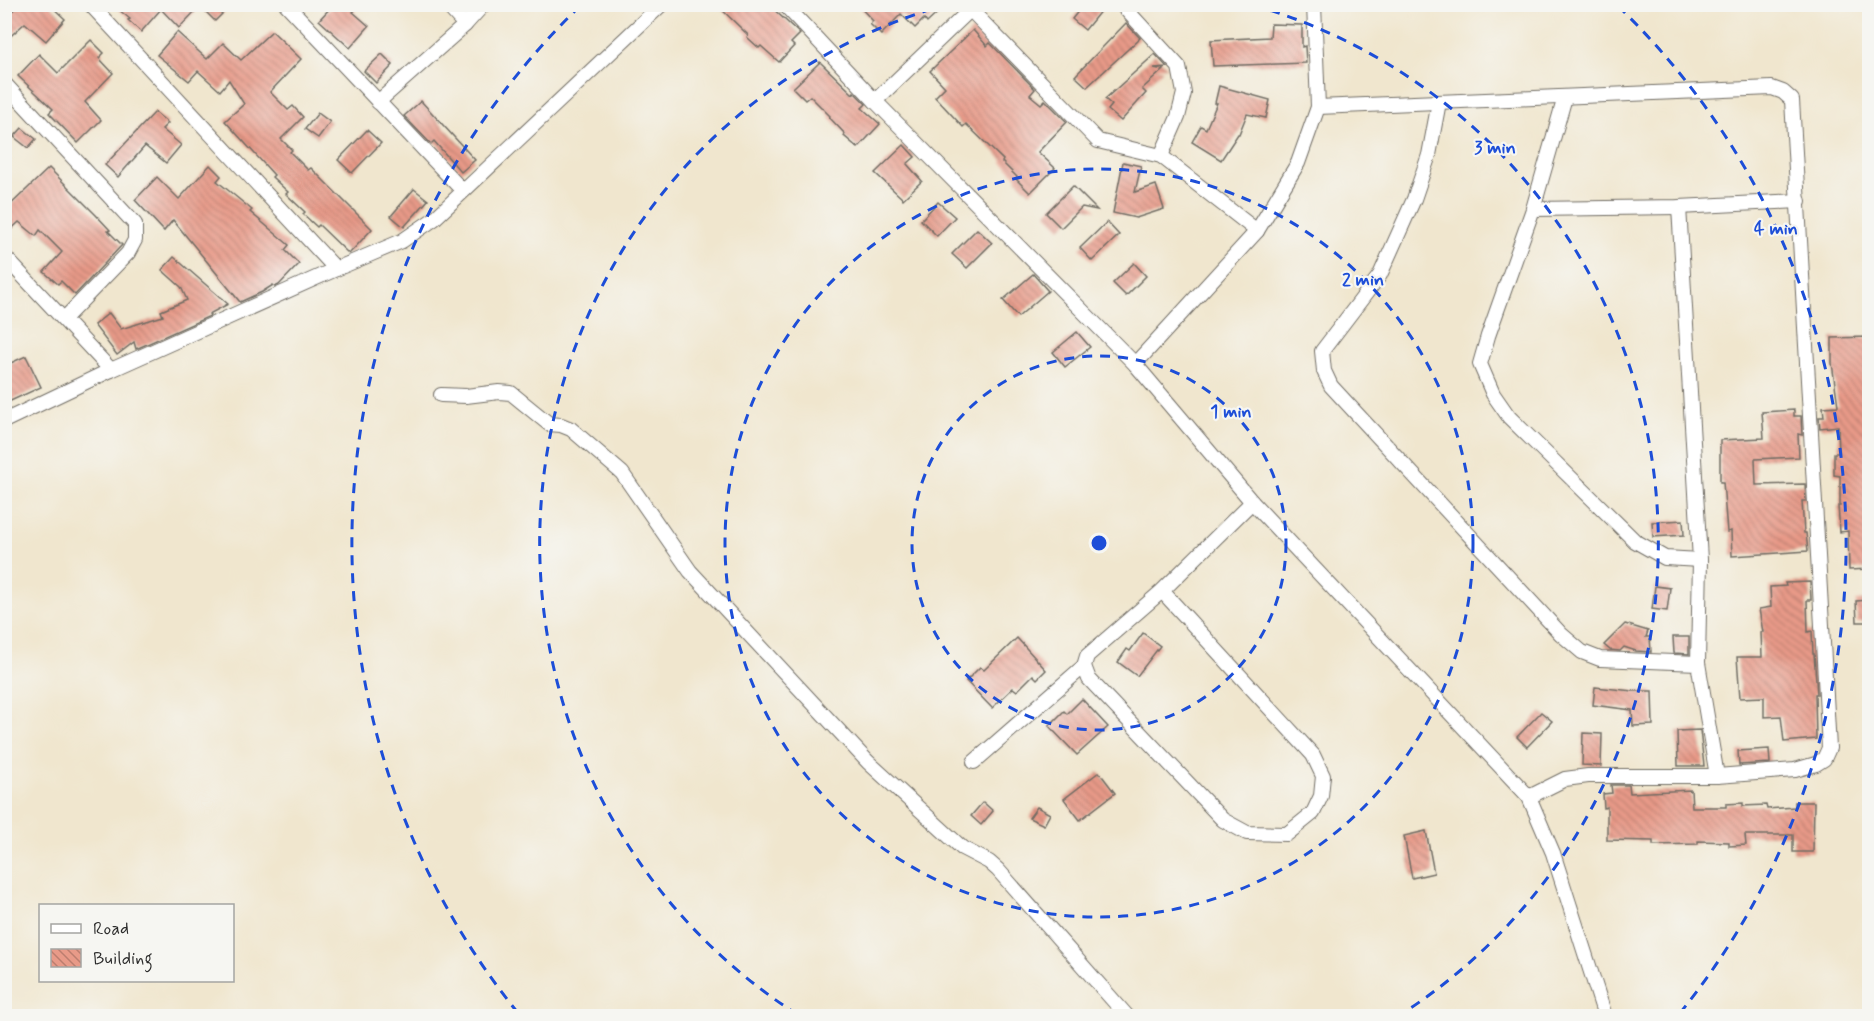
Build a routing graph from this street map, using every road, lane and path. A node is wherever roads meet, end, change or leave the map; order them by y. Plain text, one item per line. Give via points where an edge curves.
1 (90, 4) edge
2 (286, 4) edge
3 (446, 4) edge
4 (484, 4) edge
5 (662, 4) edge
6 (784, 4) edge
7 (1121, 4) edge
8 (1314, 4) edge
9 (968, 7) edge
10 (465, 25) junction
11 (4, 83) edge
12 (1565, 96) junction
13 (875, 101) junction
14 (378, 102) junction
15 (1439, 102) junction
16 (1318, 107) junction
17 (1161, 156) junction
18 (463, 191) junction
19 (1799, 201) junction
20 (1679, 207) junction
21 (1533, 209) junction
22 (1257, 231) junction
23 (4, 256) edge
24 (336, 269) junction
25 (64, 319) junction
26 (1136, 364) junction
27 (111, 370) junction
28 (441, 395) dead end
29 (4, 421) edge
30 (1252, 502) junction
31 (1700, 560) junction
32 (1162, 591) junction
33 (1698, 663) junction
34 (1084, 666) junction
35 (974, 762) dead end
36 (1717, 776) junction
37 (1529, 796) junction
38 (1127, 1017) edge
39 (1605, 1017) edge

1 - 24 street
2 - 14 street
3 - 10 street
4 - 10 street
5 - 18 street
6 - 13 street
7 - 17 street via 1179,67 1184,93
8 - 16 street
9 - 13 street
9 - 17 street via 1098,141
10 - 14 street
11 - 25 street via 135,224 135,240 128,254
12 - 15 street
12 - 19 street via 1772,87 1784,92 1792,100
12 - 21 street
13 - 26 street
14 - 18 street
15 - 16 street
15 - 33 street via 1429,155 1414,199 1380,275 1322,351 1324,371 1331,386 1582,652 1600,659
16 - 22 street via 1298,163
17 - 22 street
18 - 24 street via 434,219 402,241
19 - 20 street
19 - 36 street via 1829,748 1824,759 1795,770
20 - 21 street
20 - 31 street
21 - 31 street via 1480,364 1492,394 1509,417 1635,541 1665,558
22 - 26 street
23 - 25 street
24 - 27 street
25 - 27 street
26 - 30 street
27 - 29 street
28 - 38 street via 511,393 549,424 571,429 622,473 690,571 868,762 962,848 998,870
30 - 32 street
30 - 37 street
31 - 33 street
32 - 34 street via 1087,656
32 - 34 street via 1313,755 1323,776 1321,796 1313,813 1287,834 1247,833 1223,820 1089,679
33 - 36 street
34 - 35 street
36 - 37 street via 1588,776 1565,779
37 - 39 street via 1553,853

